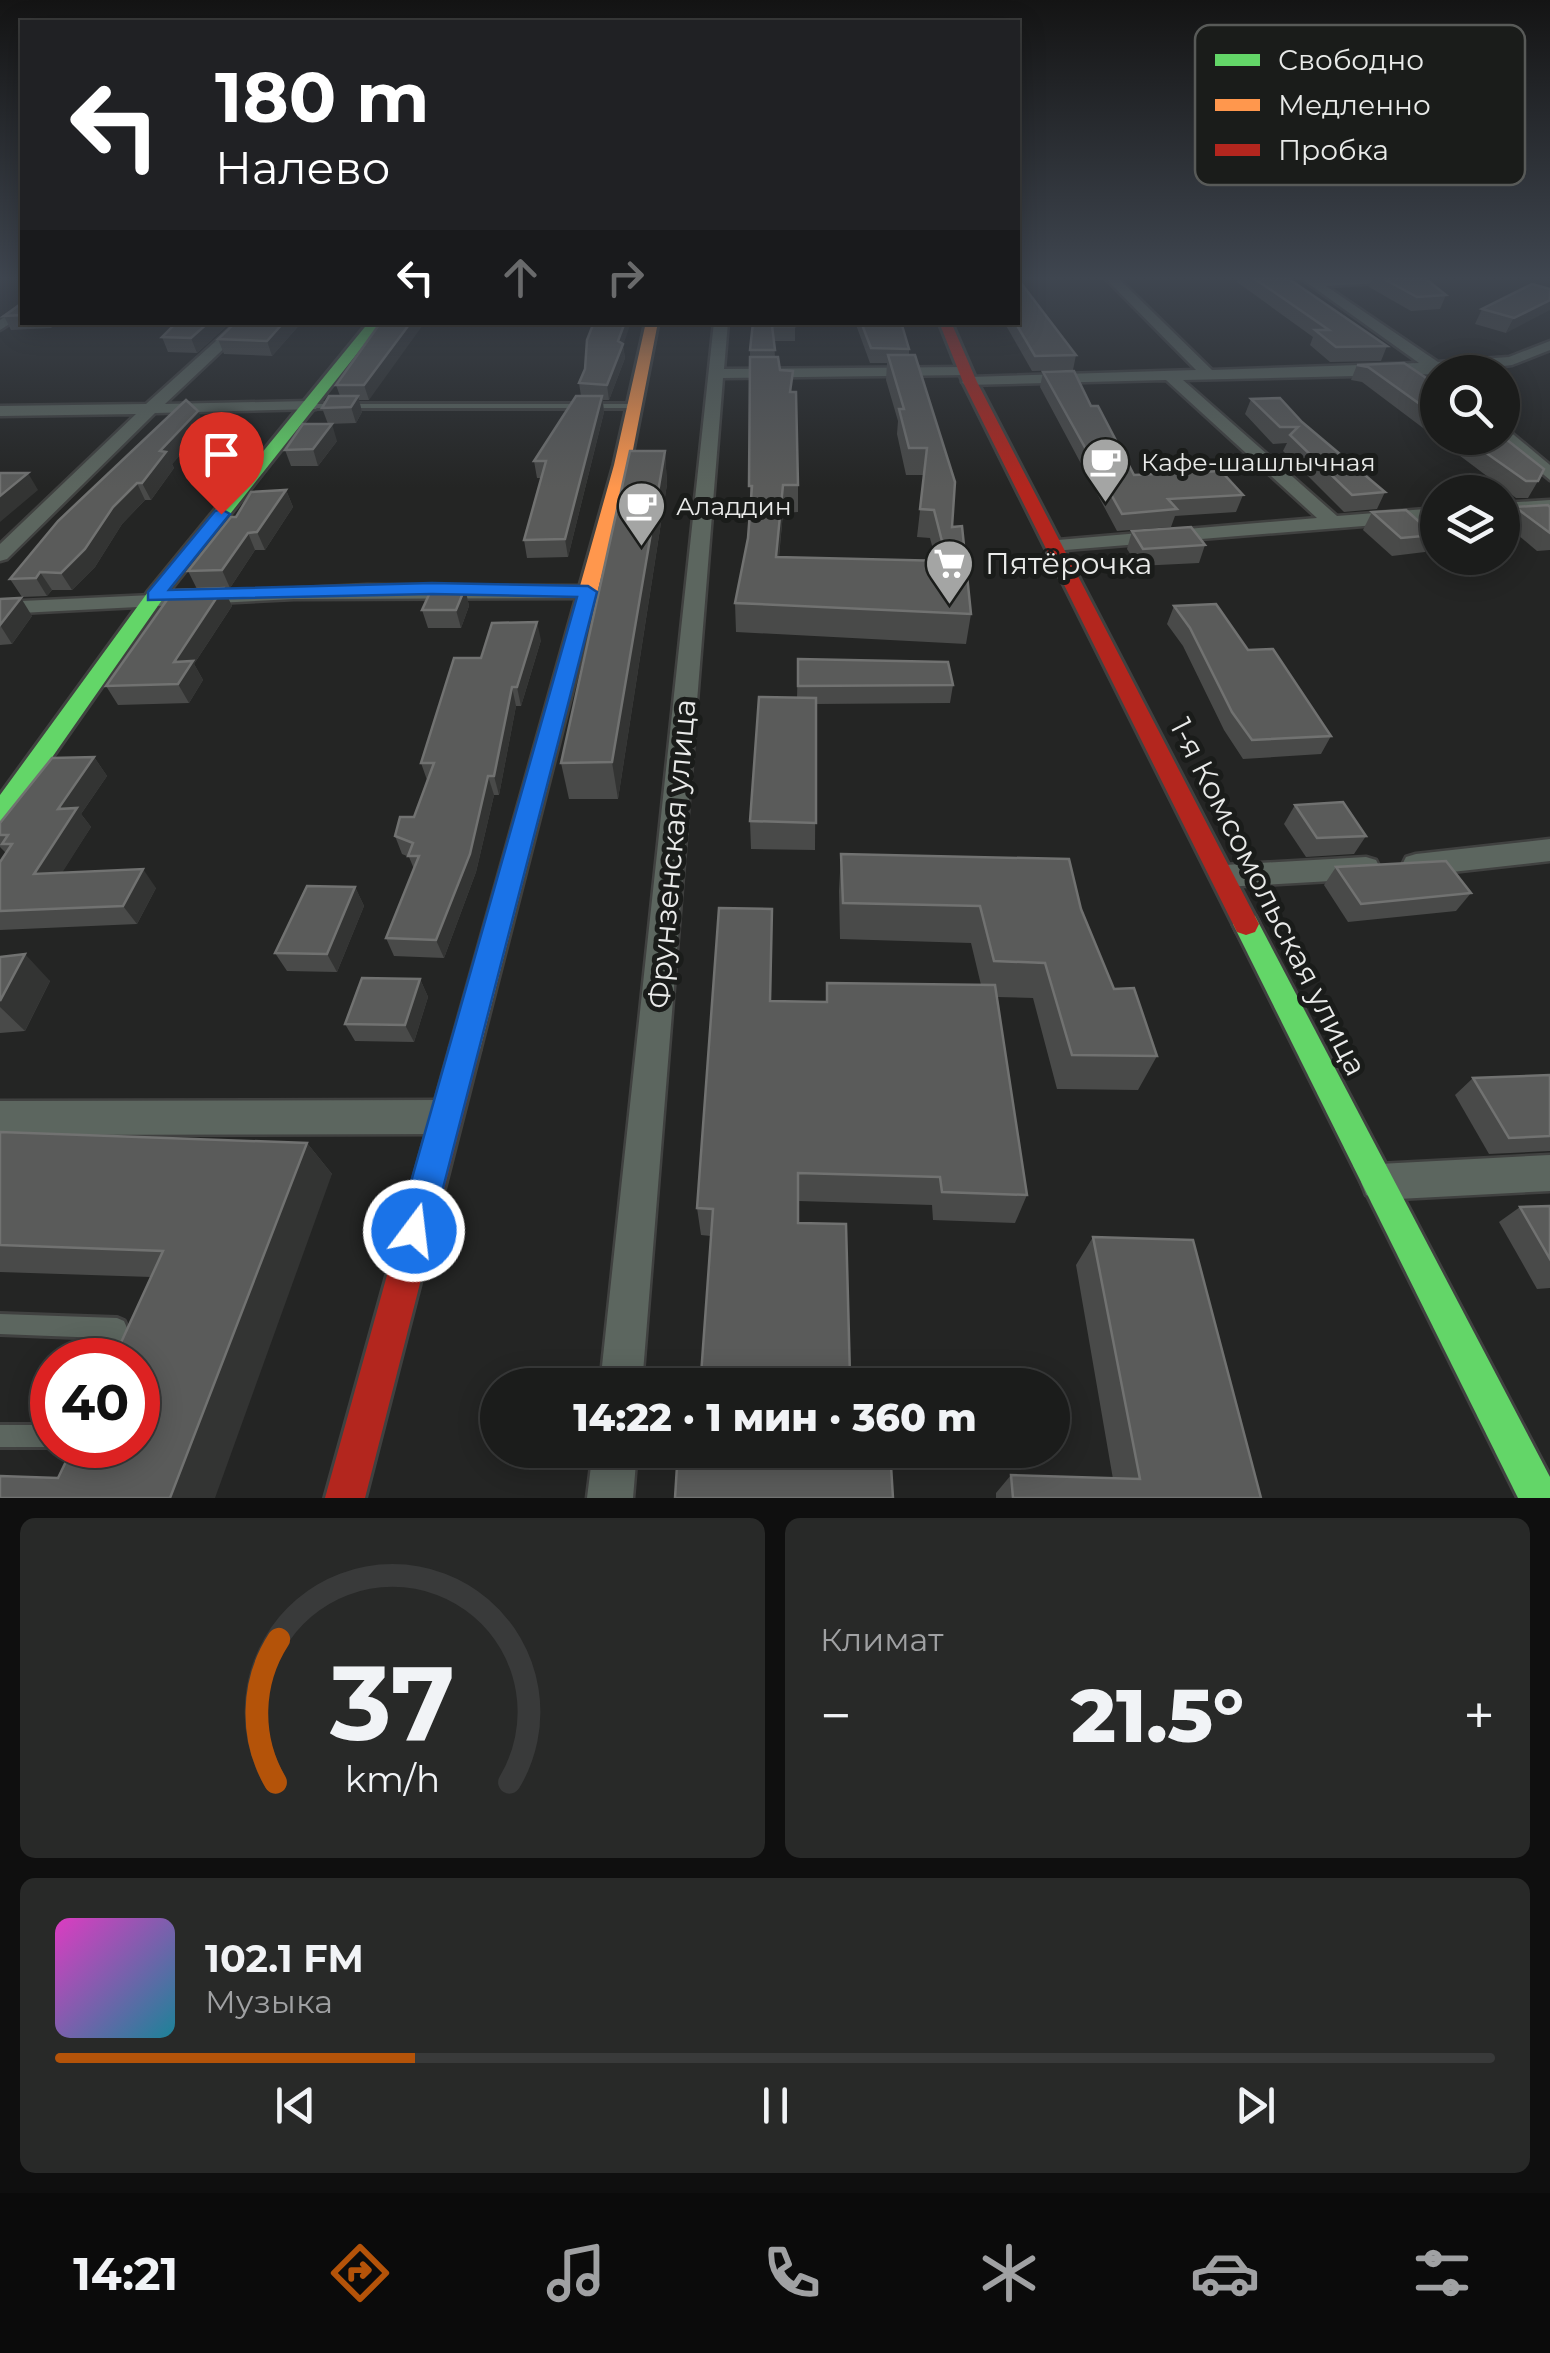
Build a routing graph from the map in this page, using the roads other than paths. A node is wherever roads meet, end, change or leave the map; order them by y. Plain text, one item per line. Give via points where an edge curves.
1 (216, 349) edge
2 (355, 349) edge
3 (647, 349) edge
4 (719, 349) edge
5 (956, 349) edge
6 (1183, 349) edge
7 (1420, 370) edge
8 (1206, 372) junction
9 (718, 374) junction
10 (1168, 374) junction
11 (967, 377) junction
12 (310, 406) junction
13 (635, 406) junction
14 (150, 409) junction
15 (0, 411) edge
16 (1520, 447) edge
17 (1550, 475) edge
18 (1550, 506) edge
19 (1520, 508) edge
20 (1420, 515) edge
21 (1330, 521) junction
22 (1053, 544) junction
23 (0, 556) edge
24 (588, 592) junction
25 (154, 596) junction
26 (0, 608) edge
27 (0, 813) edge
28 (1550, 850) edge
29 (1225, 876) junction
30 (444, 1117) junction
31 (0, 1118) edge
32 (1550, 1173) edge
33 (1379, 1182) junction
34 (0, 1324) edge
35 (113, 1338) edge
36 (623, 1368) edge
37 (0, 1436) edge
38 (30, 1436) edge
39 (613, 1468) edge
40 (345, 1498) edge
41 (610, 1498) edge
42 (1539, 1498) edge

1 - 14 street
2 - 12 street
3 - 13 street
4 - 9 street, Фрунзенская улица
5 - 11 street, 1-я Комсомольская улица
6 - 8 street
7 - 8 street
8 - 10 street
9 - 11 street
9 - 36 street, Фрунзенская улица
10 - 11 street
10 - 21 street
11 - 22 street, 1-я Комсомольская улица
12 - 13 lane
12 - 14 street
12 - 25 street
13 - 24 street
14 - 15 street
14 - 23 street
16 - 17 street
18 - 19 street
20 - 21 street
21 - 22 street
22 - 29 street, 1-я Комсомольская улица
24 - 25 street
24 - 30 street
25 - 26 street
25 - 27 street
28 - 29 street via 1448,864
29 - 33 street, 1-я Комсомольская улица
30 - 31 street
30 - 40 street
32 - 33 street
33 - 42 street, 1-я Комсомольская улица
34 - 35 lane via 117,1328
37 - 38 lane
39 - 41 street

